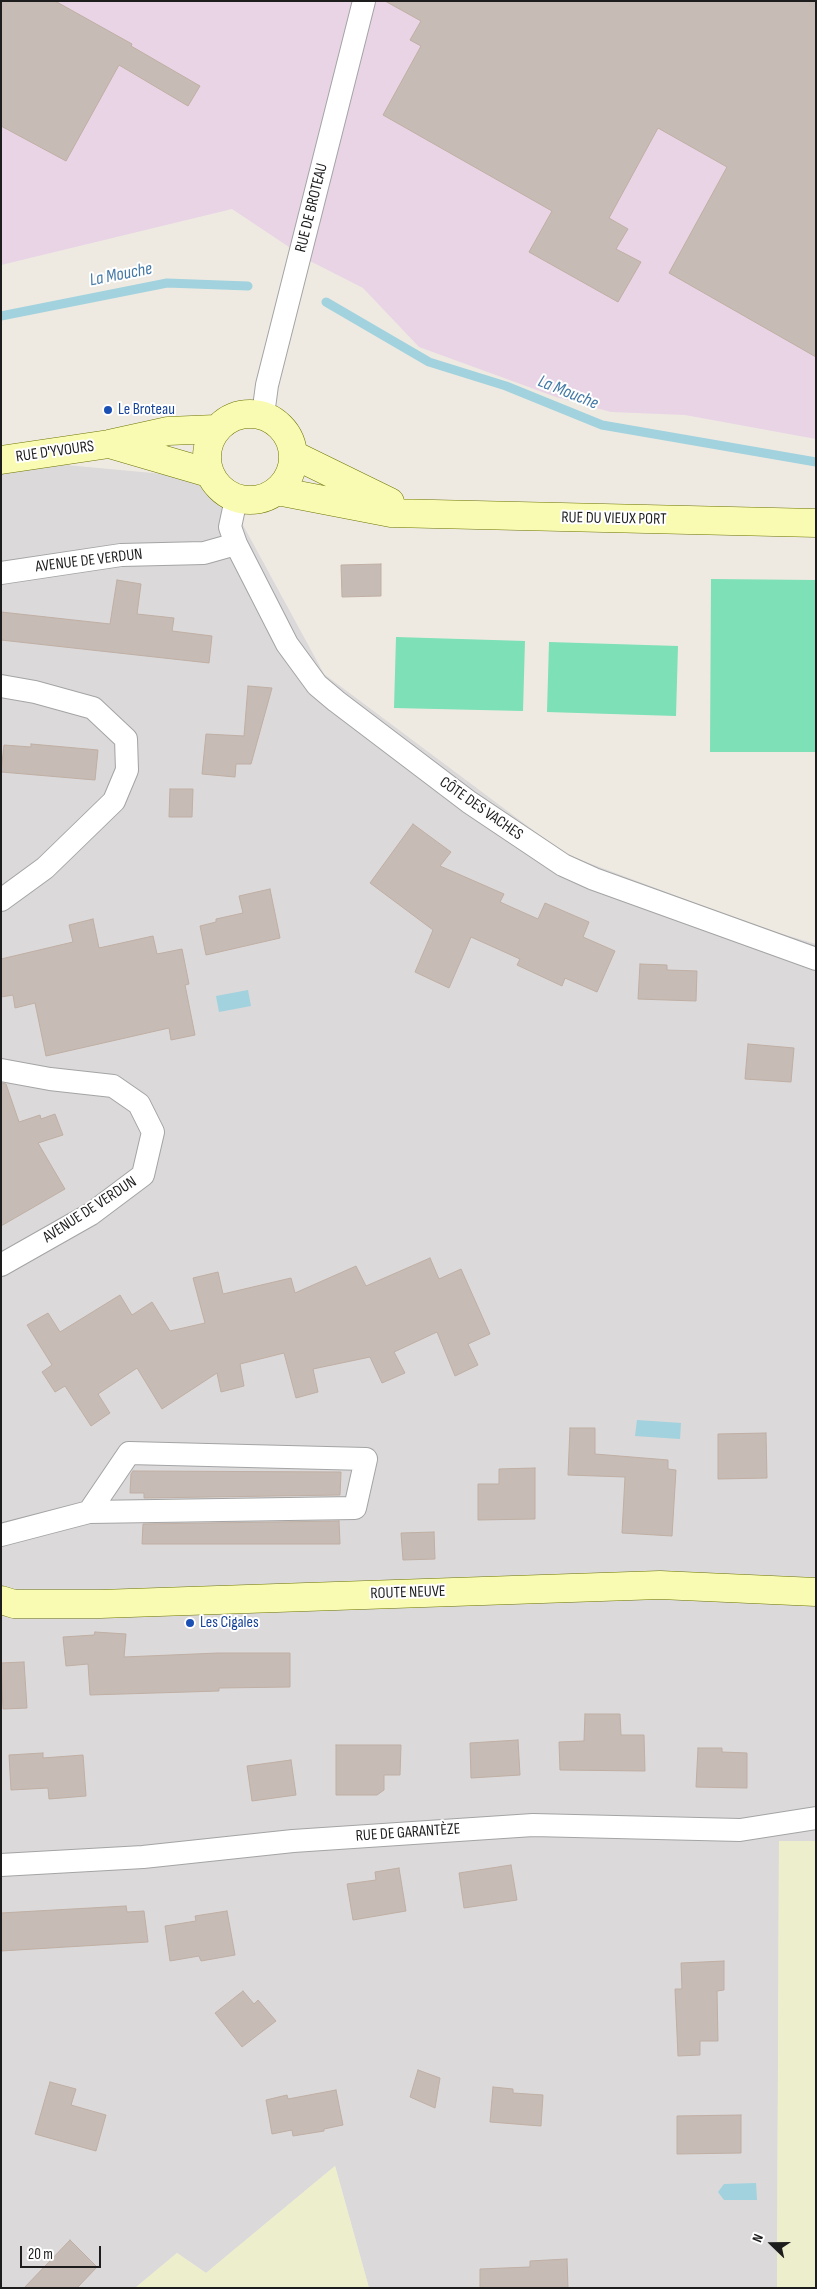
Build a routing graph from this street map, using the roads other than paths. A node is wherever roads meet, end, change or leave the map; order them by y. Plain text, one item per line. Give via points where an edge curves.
1 (364, 1) edge
2 (263, 416) junction
3 (216, 430) junction
4 (109, 444) junction
5 (294, 455) junction
6 (1, 460) edge
7 (209, 473) junction
8 (277, 491) junction
9 (236, 499) junction
10 (412, 512) junction
11 (816, 522) edge
12 (236, 544) junction
13 (1, 573) edge
14 (1, 686) edge
15 (1, 900) edge
16 (816, 959) edge
17 (1, 1070) edge
18 (1, 1265) edge
19 (89, 1512) junction
20 (1, 1535) edge
21 (816, 1592) edge
22 (5, 1607) edge
23 (816, 1818) edge
24 (1, 1865) edge

1 - 2 street, RUE DE BROTEAU via 267,385
2 - 3 main road via 238,416
2 - 5 main road via 275,421 285,431
3 - 4 main road, RUE D'YVOURS via 168,431
3 - 7 main road via 207,450
4 - 6 main road, RUE D'YVOURS
4 - 7 main road
5 - 8 main road via 287,481
5 - 10 main road
7 - 9 main road via 224,493
8 - 9 main road via 250,501
8 - 10 main road via 391,514
9 - 12 street, CÔTE DES VACHES via 230,527
10 - 11 main road, RUE DU VIEUX PORT via 482,517
12 - 13 street, AVENUE DE VERDUN via 204,553 121,555
12 - 16 street, CÔTE DES VACHES via 287,644 317,685 469,802 548,856 594,879
14 - 15 street via 93,708 126,739 127,770 114,801 45,868
17 - 18 street, AVENUE DE VERDUN via 114,1086 139,1104 154,1132 143,1175 91,1214
19 - 19 street via 355,1508 366,1459 129,1453
19 - 20 street
21 - 22 main road, ROUTE NEUVE via 660,1585
23 - 24 street, RUE DE GARANTÈZE via 740,1830 533,1825 293,1841 143,1857

